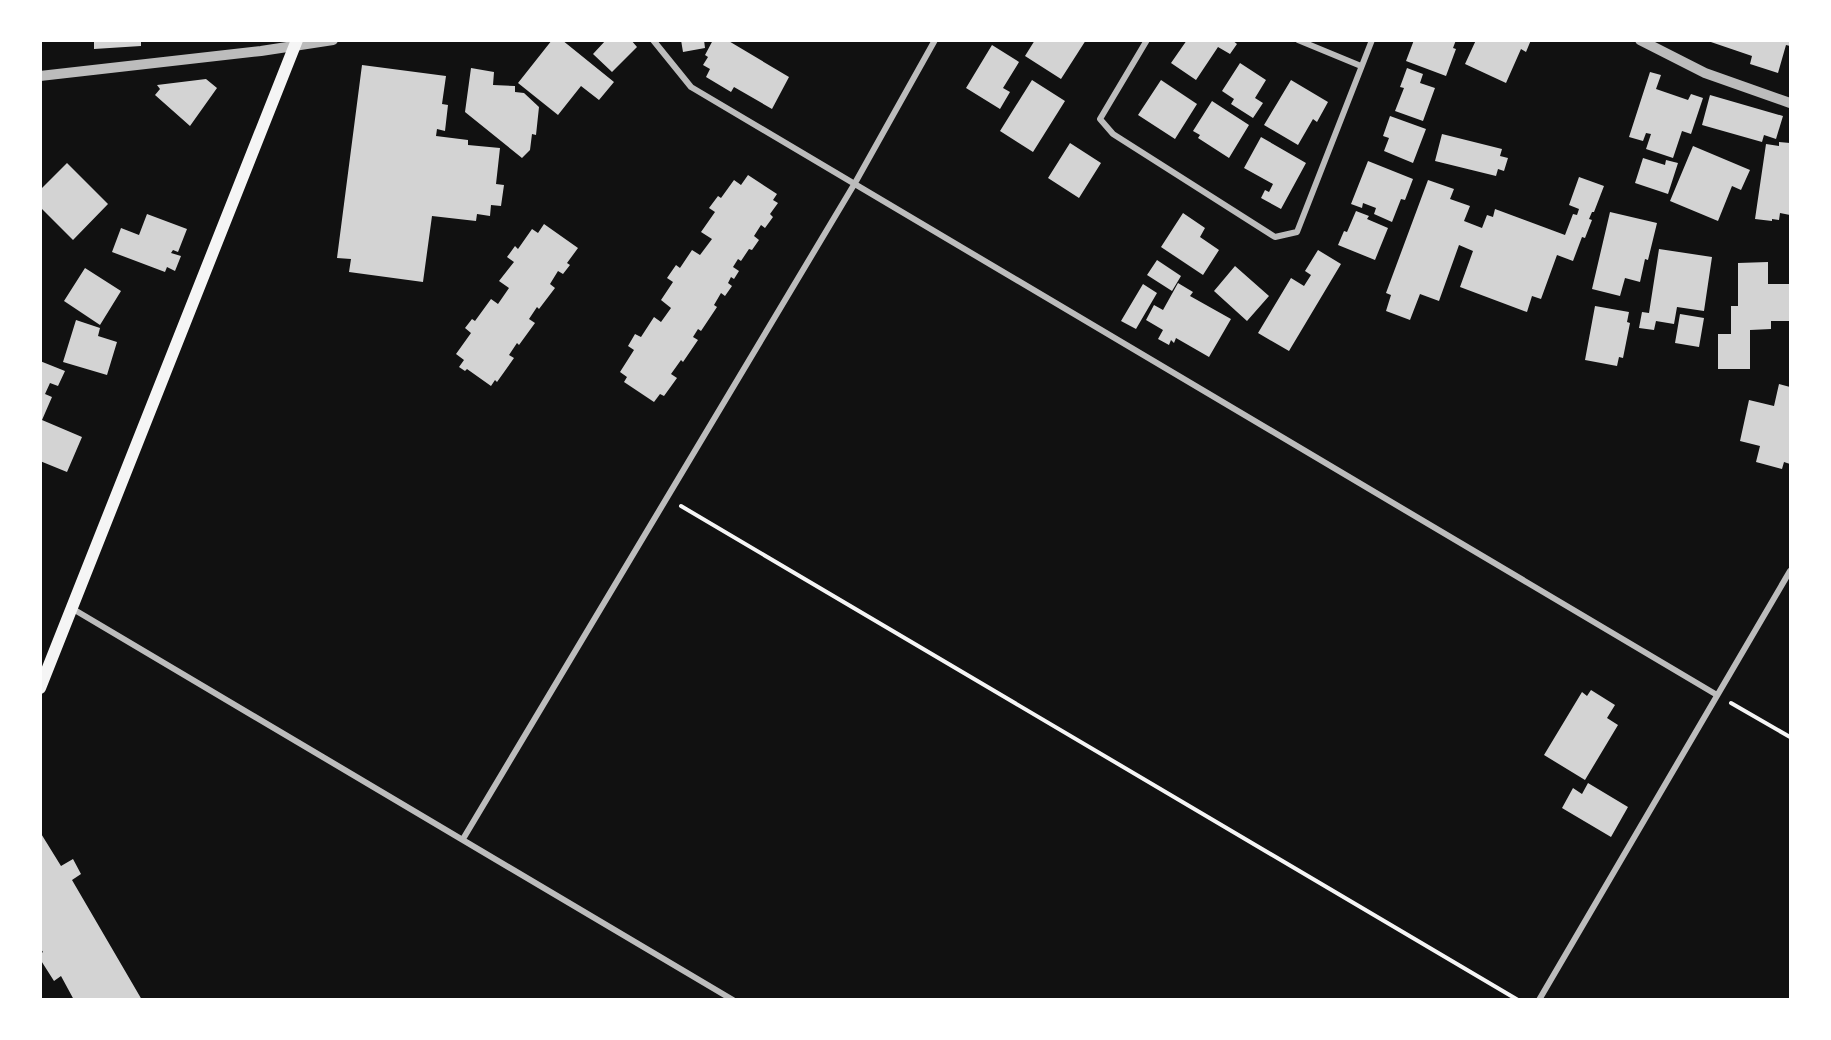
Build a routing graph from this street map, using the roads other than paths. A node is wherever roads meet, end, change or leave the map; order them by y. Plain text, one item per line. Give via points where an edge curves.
1 (333, 40) edge
2 (653, 40) edge
3 (935, 40) edge
4 (1147, 40) edge
5 (1298, 40) edge
6 (1372, 40) edge
7 (1640, 40) edge
8 (296, 44) edge
9 (1361, 66) junction
10 (40, 76) edge
11 (1791, 103) edge
12 (855, 183) junction
13 (1791, 571) edge
14 (73, 609) junction
15 (40, 688) edge
16 (1718, 696) junction
17 (464, 839) junction
18 (733, 999) edge
19 (1539, 999) edge

1 - 8 street
2 - 12 street via 691,87
3 - 12 street
4 - 9 street via 1100,119 1113,134 1275,237 1297,232
5 - 9 street
6 - 9 street
7 - 11 street via 1705,73
8 - 10 street
8 - 14 main road
12 - 16 street
12 - 17 street
13 - 16 street
14 - 15 main road
14 - 17 street
16 - 19 street
17 - 18 street

